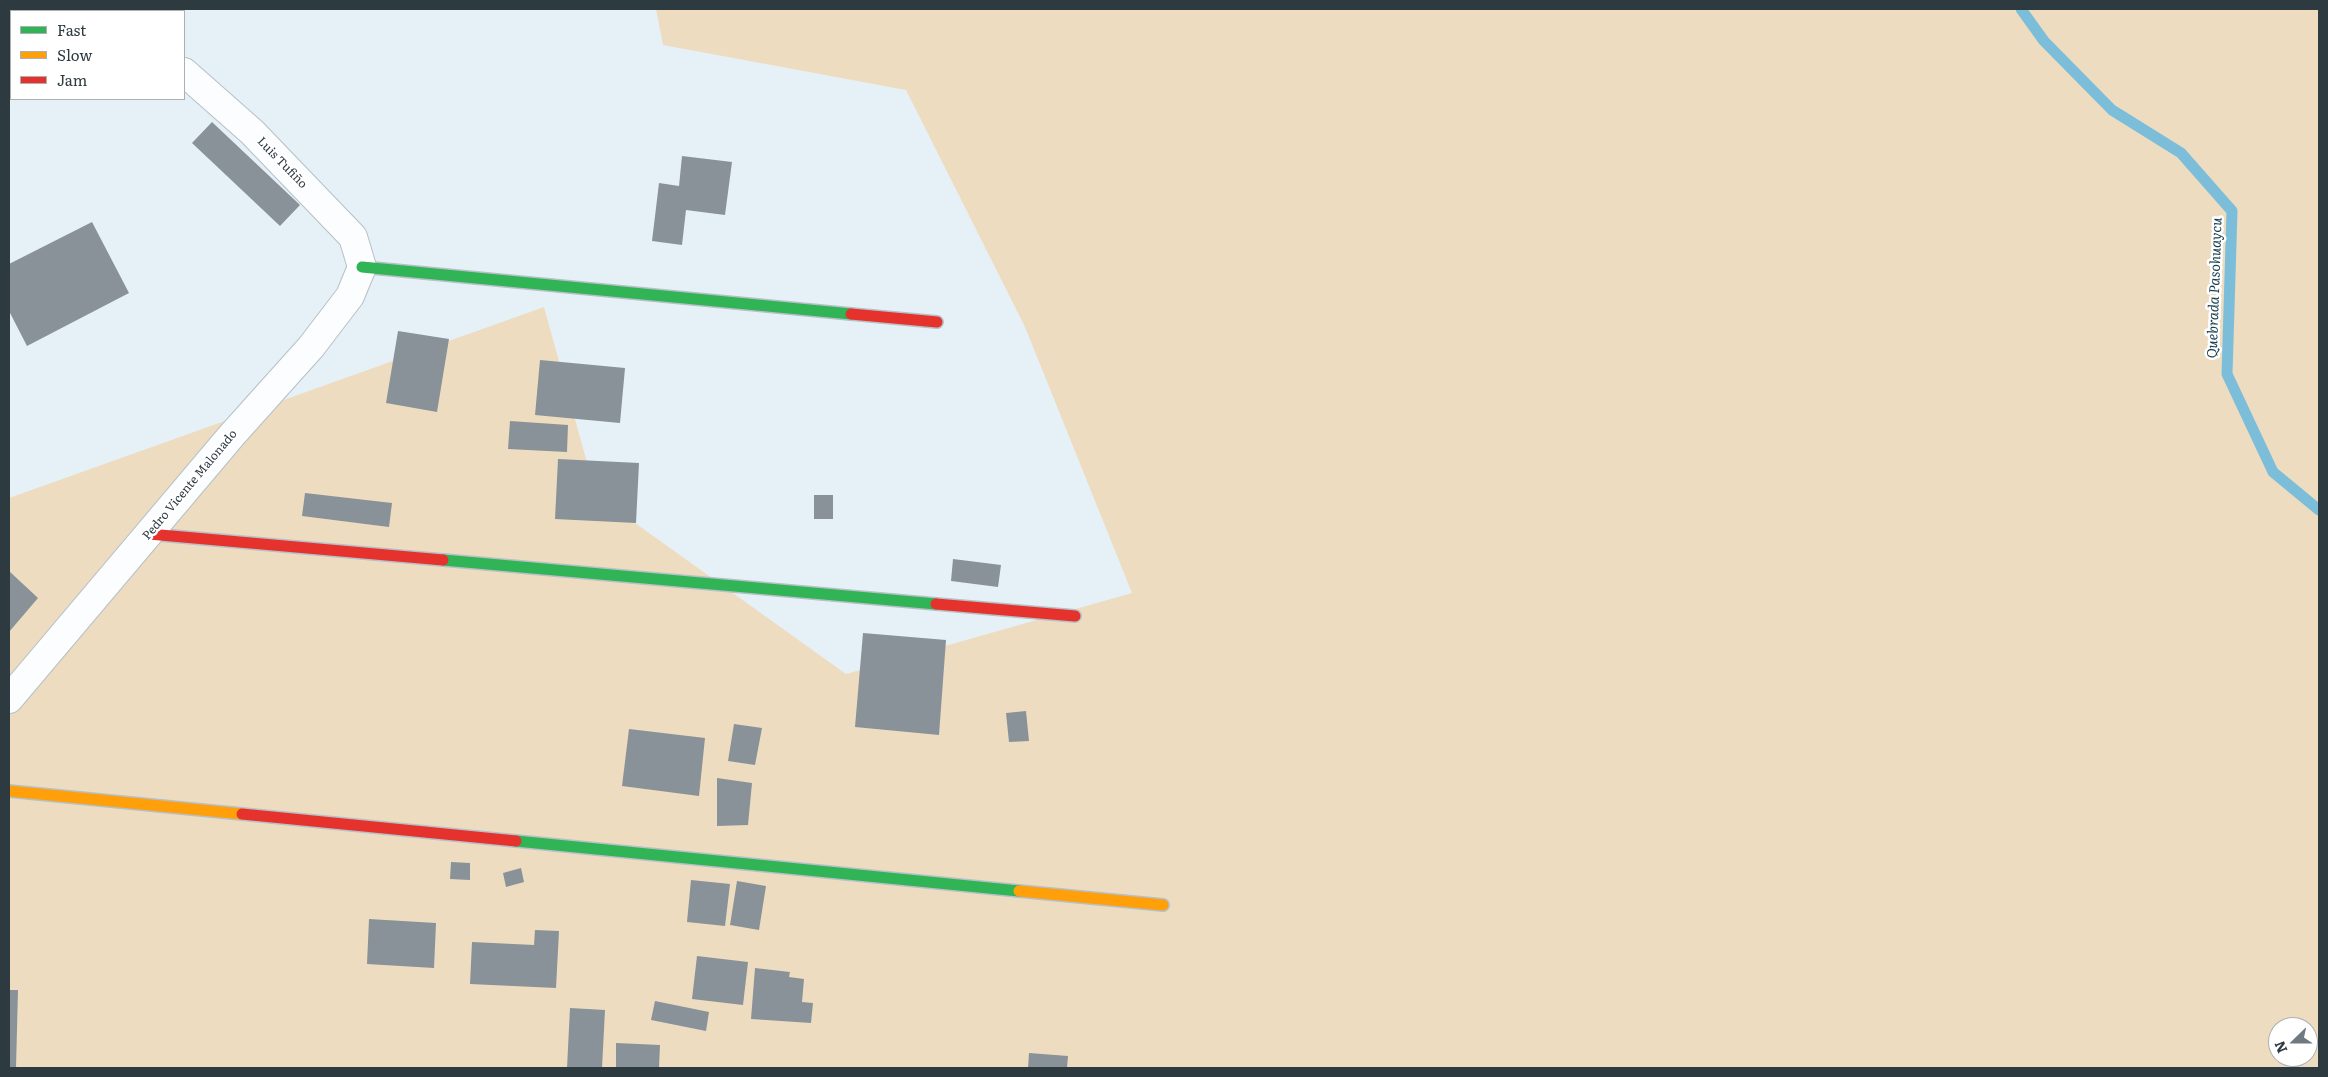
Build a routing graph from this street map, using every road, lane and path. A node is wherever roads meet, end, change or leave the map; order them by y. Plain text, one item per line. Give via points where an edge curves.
1 (185, 73) edge
2 (362, 267) junction
3 (937, 322) dead end
4 (149, 534) junction
5 (1075, 616) dead end
6 (9, 698) edge
7 (9, 791) edge
8 (1163, 905) dead end

1 - 2 street, Luis Tufiño via 252,132 353,237
2 - 3 street
2 - 4 street, Pedro Vicente Malonado via 350,296 311,346
4 - 5 street
4 - 6 street, Pedro Vicente Malonado
7 - 8 street

